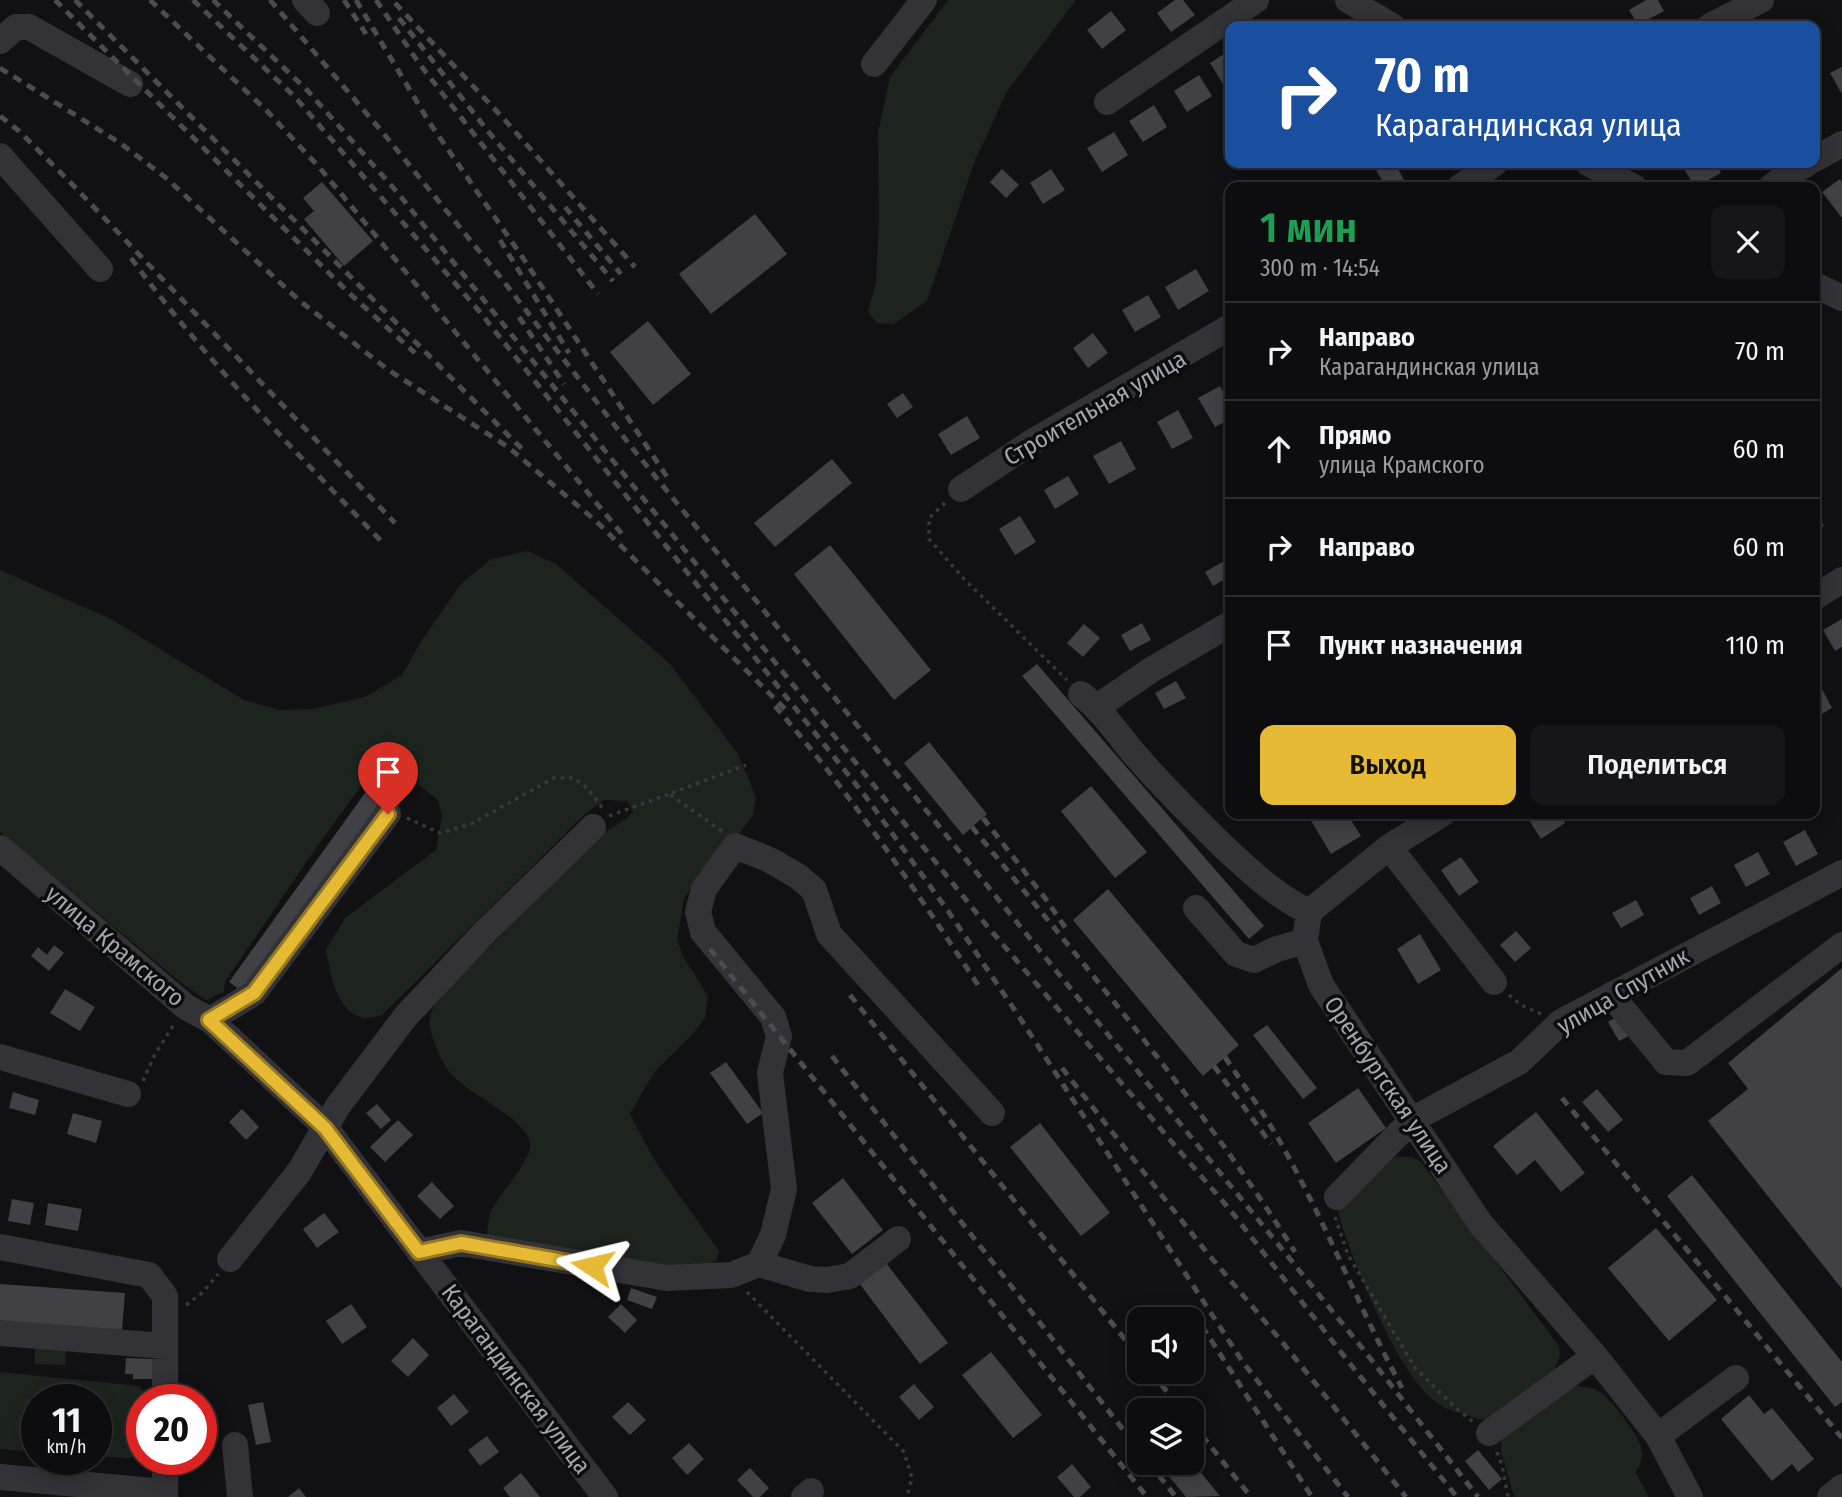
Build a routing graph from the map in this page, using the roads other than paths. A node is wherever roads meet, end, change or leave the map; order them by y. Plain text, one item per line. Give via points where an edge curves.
1 (924, 0) edge
2 (1256, 0) edge
3 (1348, 0) edge
4 (1761, 0) edge
5 (1225, 21) edge
6 (1225, 21) edge
7 (1384, 21) edge
8 (1720, 21) edge
9 (0, 41) edge
10 (874, 64) dead end
11 (130, 84) dead end
12 (1107, 102) dead end
13 (1842, 144) edge
14 (0, 156) edge
15 (1820, 156) edge
16 (1488, 168) edge
17 (1598, 168) edge
18 (1799, 168) edge
19 (1467, 182) edge
20 (1624, 182) edge
21 (1778, 182) edge
22 (100, 268) dead end
23 (1820, 287) edge
24 (1842, 298) edge
25 (1225, 330) edge
26 (961, 489) road end
27 (1842, 580) edge
28 (1820, 594) edge
29 (1225, 627) edge
30 (388, 814) road end
31 (1434, 819) edge
32 (601, 821) road end
33 (1389, 847) junction
34 (0, 848) edge
35 (1842, 873) edge
36 (1196, 908) dead end
37 (1309, 912) junction
38 (1305, 940) junction
39 (1842, 945) edge
40 (1494, 982) road end
41 (1611, 995) junction
42 (209, 1020) junction
43 (0, 1057) edge
44 (128, 1094) road end
45 (992, 1113) dead end
46 (1412, 1120) junction
47 (325, 1128) junction
48 (1336, 1196) road end
49 (898, 1239) dead end
50 (0, 1247) edge
51 (419, 1252) junction
52 (230, 1259) road end
53 (759, 1264) junction
54 (0, 1333) edge
55 (165, 1334) junction
56 (1595, 1356) junction
57 (1736, 1378) dead end
58 (165, 1384) edge
59 (1489, 1433) road end
60 (1658, 1436) junction
61 (235, 1445) dead end
62 (165, 1475) edge
63 (0, 1477) edge
64 (1842, 1487) edge
65 (165, 1494) edge
66 (240, 1497) edge
67 (605, 1497) edge
68 (1690, 1497) edge
69 (1830, 1497) edge

1 - 10 street
2 - 6 street
3 - 7 street
4 - 8 street
5 - 12 street
9 - 11 street via 16,27 29,27
13 - 15 street
14 - 22 street
16 - 19 street
17 - 20 street
18 - 21 street
23 - 24 street
25 - 26 street, Строительная улица via 1032,442
27 - 28 street
29 - 37 street via 1089,701 1197,821 1261,881
30 - 42 street via 254,993
31 - 33 street
32 - 47 street via 485,932 406,1016
33 - 37 street
33 - 40 street
34 - 42 street, улица Крамского via 186,1007
35 - 41 street, улица Спутник
36 - 38 street via 1236,954 1254,960
37 - 38 street, Оренбургская улица
38 - 46 street, Оренбургская улица via 1321,985
39 - 41 street via 1687,1063 1666,1062
41 - 46 street, улица Спутник via 1561,1022 1519,1062
42 - 47 street, улица Крамского
43 - 44 street
45 - 53 street via 829,934 814,890 770,860 735,846 704,889 698,912 703,932 773,1017 779,1036 770,1073 784,1189 773,1235
46 - 48 street, улица Спутник
46 - 56 street, Оренбургская улица via 1480,1223
47 - 51 street, Карагандинская улица
47 - 52 street via 299,1172
49 - 53 street via 850,1276 810,1279
50 - 55 street via 149,1275 165,1296
51 - 53 street via 461,1243 667,1278 731,1275
51 - 67 street, Карагандинская улица
54 - 55 street
55 - 58 street
56 - 59 street
56 - 60 street, Оренбургская улица
57 - 60 street
60 - 68 street, Оренбургская улица
61 - 66 street
62 - 65 street
63 - 65 street
64 - 69 street

